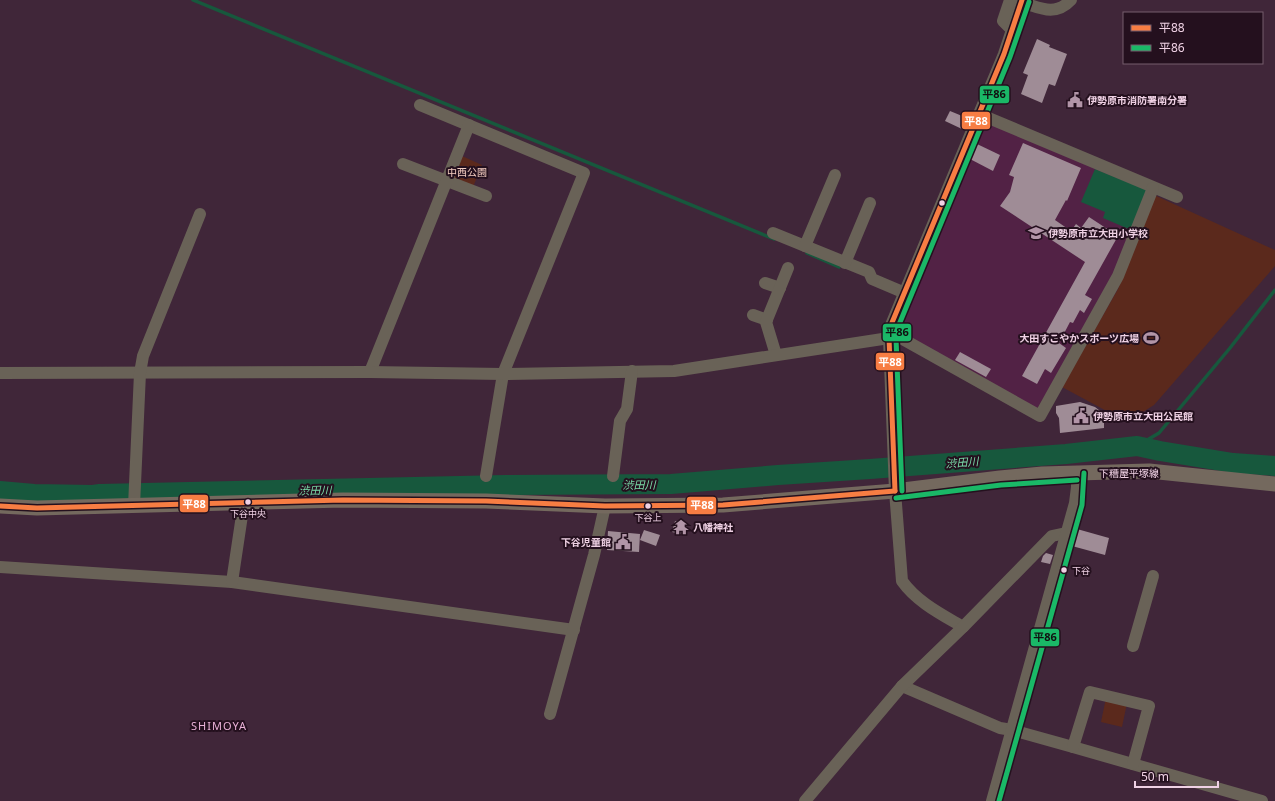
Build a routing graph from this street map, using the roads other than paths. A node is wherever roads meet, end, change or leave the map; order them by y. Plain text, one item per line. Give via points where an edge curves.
1 (1071, 0) edge
2 (1018, 1) edge
3 (420, 105) dead end
4 (979, 114) junction
5 (469, 125) junction
6 (403, 164) dead end
7 (834, 175) dead end
8 (447, 182) junction
9 (1153, 188) junction
10 (486, 196) dead end
11 (1177, 197) dead end
12 (870, 203) dead end
13 (200, 214) dead end
14 (773, 233) dead end
15 (805, 246) junction
16 (845, 263) junction
17 (788, 268) dead end
18 (765, 282) dead end
19 (780, 288) junction
20 (904, 293) junction
21 (753, 315) dead end
22 (767, 320) junction
23 (889, 338) junction
24 (776, 355) junction
25 (632, 371) junction
26 (370, 372) junction
27 (0, 373) edge
28 (140, 373) junction
29 (503, 374) junction
30 (1077, 473) junction
31 (486, 476) dead end
32 (613, 476) dead end
33 (1275, 484) edge
34 (894, 485) junction
35 (244, 502) junction
36 (0, 506) edge
37 (134, 506) junction
38 (605, 506) junction
39 (1066, 533) junction
40 (0, 567) edge
41 (1153, 576) dead end
42 (232, 582) junction
43 (963, 627) junction
44 (574, 630) junction
45 (1133, 646) dead end
46 (902, 686) junction
47 (550, 714) dead end
48 (1012, 730) junction
49 (1073, 747) junction
50 (1133, 764) junction
51 (805, 801) edge
52 (992, 801) edge
53 (1262, 801) edge

1 - 2 street via 1062,8 1053,11
2 - 4 street via 1004,54
3 - 5 street
4 - 9 street
4 - 20 street
5 - 8 street
5 - 29 street via 584,173
6 - 8 street
7 - 15 street
8 - 10 street
8 - 26 street
9 - 11 street
9 - 23 street via 1118,276 1040,416 899,338
12 - 16 street
13 - 28 street via 143,356
14 - 15 street
15 - 16 street
16 - 20 street via 869,272 872,279
17 - 19 street
18 - 19 street
19 - 22 street
20 - 23 street via 891,325
21 - 22 street
22 - 24 street
23 - 24 street
23 - 34 street
24 - 25 street via 674,371
25 - 29 street
25 - 32 street via 627,409 620,421
26 - 28 street
26 - 29 street
27 - 28 street
28 - 37 street
29 - 31 street
30 - 33 main road, 下糟屋平塚線 via 1149,471
30 - 34 main road, 下糟屋平塚線
30 - 39 street via 1075,504
34 - 38 main road, 下糟屋平塚線 via 723,505
34 - 43 street via 902,581 910,593 924,604
35 - 37 main road, 下糟屋平塚線
35 - 38 main road, 下糟屋平塚線 via 486,501
35 - 42 street
36 - 37 main road, 下糟屋平塚線
38 - 44 street
39 - 43 street via 1052,536
39 - 48 street
40 - 42 street
41 - 45 street
42 - 44 street
43 - 46 street
44 - 47 street
46 - 48 street via 1000,728
46 - 51 street
48 - 49 street
48 - 52 street
49 - 50 street
49 - 50 street via 1090,692 1149,706
50 - 53 street

